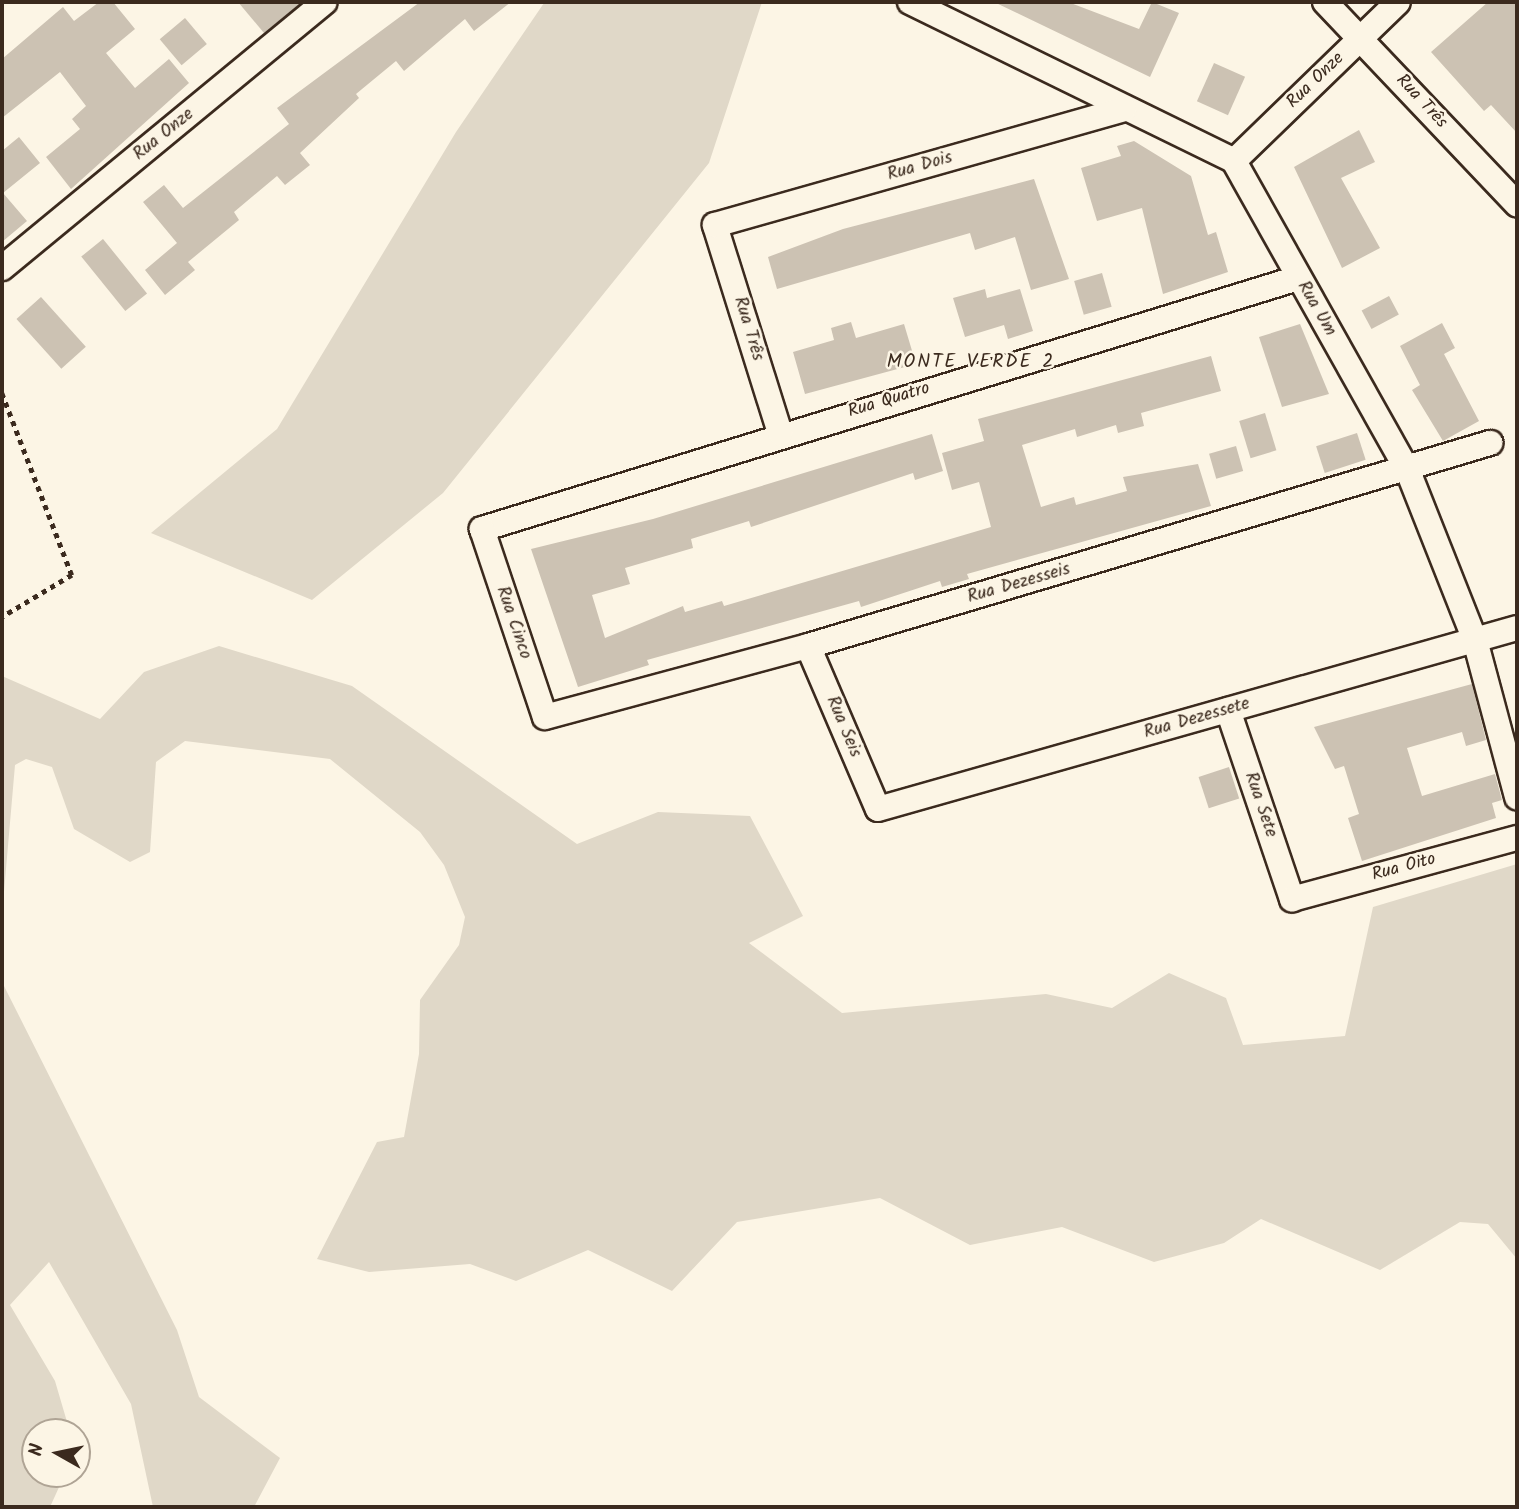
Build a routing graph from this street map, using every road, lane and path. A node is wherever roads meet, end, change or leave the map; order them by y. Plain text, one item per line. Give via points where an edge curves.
1 (326, 2) edge
2 (910, 2) edge
3 (1325, 2) edge
4 (1398, 2) edge
5 (1360, 38) junction
6 (1124, 109) junction
7 (1234, 161) junction
8 (1514, 195) edge
9 (715, 225) joint
10 (2, 268) edge
11 (1298, 278) junction
12 (2, 393) edge
13 (780, 433) junction
14 (1490, 443) dead end
15 (1408, 471) junction
16 (482, 529) joint
17 (2, 617) edge
18 (1517, 628) edge
19 (1475, 640) junction
20 (808, 646) junction
21 (1228, 710) junction
22 (545, 717) joint
23 (1517, 797) edge
24 (878, 808) joint
25 (1517, 838) edge
26 (1292, 899) joint

1 - 10 street, Rua Onze
2 - 6 street
3 - 5 street, Rua Três
4 - 5 street, Rua Onze
5 - 7 street, Rua Onze
5 - 8 street, Rua Três
6 - 7 street
6 - 9 street, Rua Dois
7 - 11 street, Rua Um
9 - 13 street, Rua Três
11 - 13 street, Rua Quatro
11 - 15 street, Rua Um
12 - 17 path via 72,575
13 - 16 street, Rua Quatro
14 - 15 street, Rua Dezesseis
15 - 19 street, Rua Um
15 - 20 street, Rua Dezesseis
16 - 22 street, Rua Cinco
18 - 19 street, Rua Dezessete
19 - 21 street, Rua Dezessete
19 - 23 street, Rua Um
20 - 22 street, Rua Dezesseis
20 - 24 street, Rua Seis
21 - 24 street, Rua Dezessete
21 - 26 street, Rua Sete
25 - 26 street, Rua Oito

